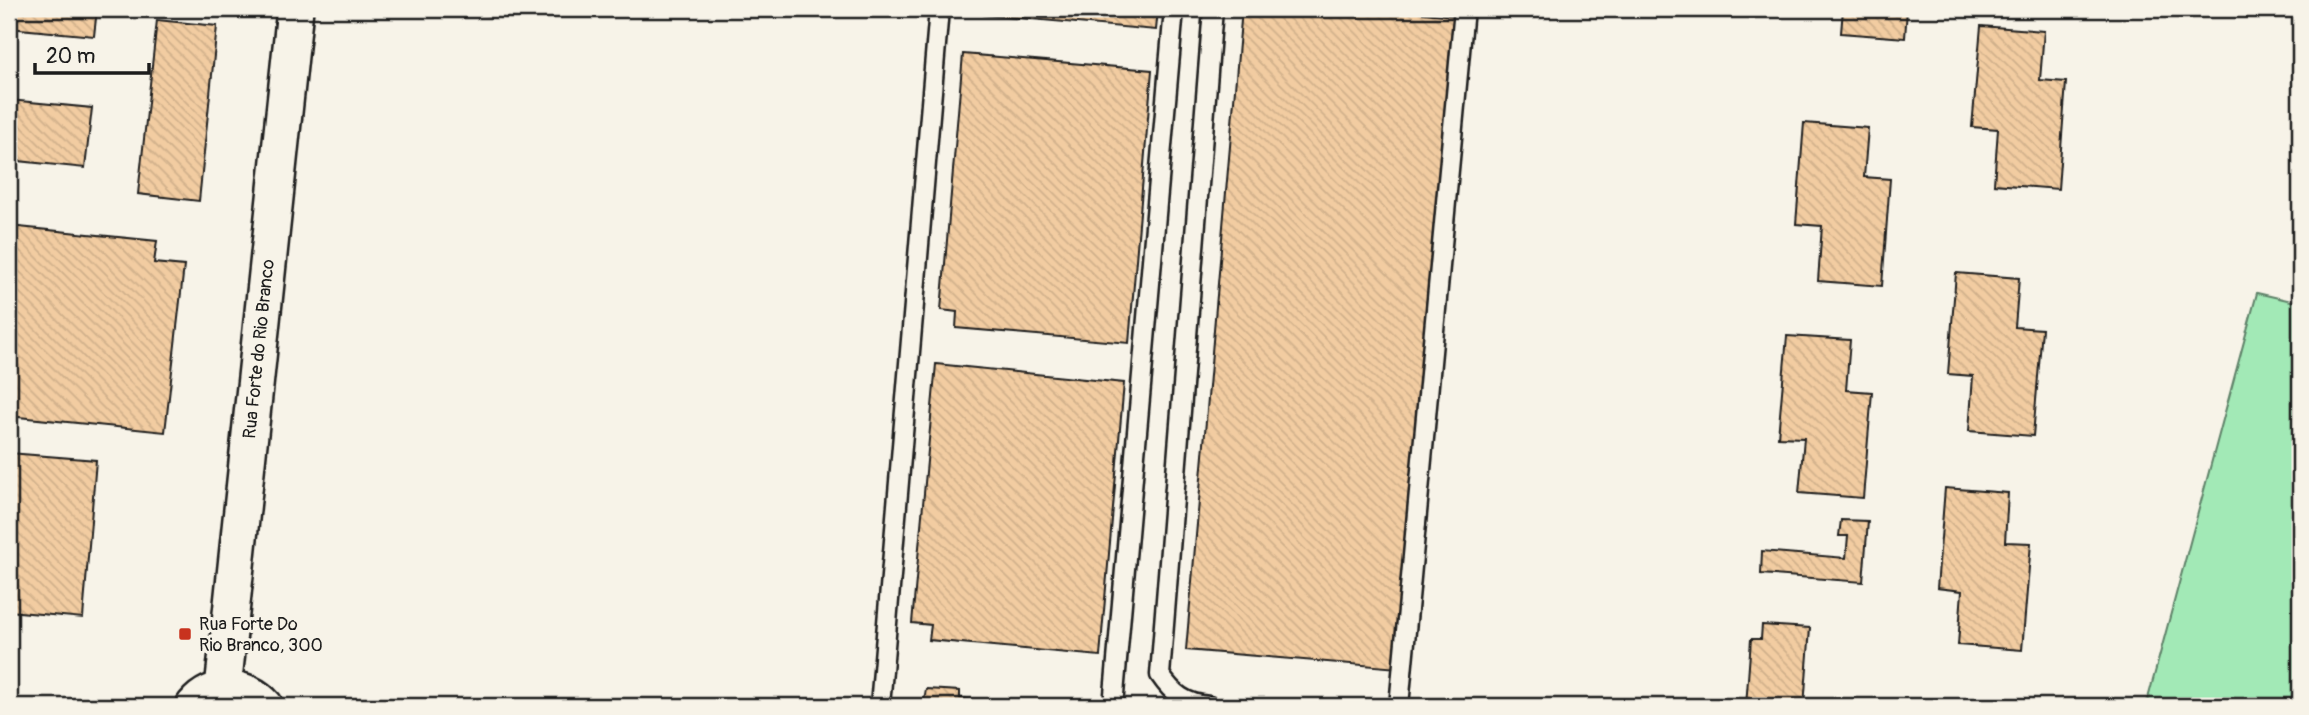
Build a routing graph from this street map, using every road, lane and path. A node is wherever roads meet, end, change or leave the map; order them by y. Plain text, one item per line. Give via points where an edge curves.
1 (295, 9) edge
2 (939, 9) edge
3 (1174, 9) edge
4 (1213, 9) edge
5 (1464, 9) edge
6 (209, 698) edge
7 (265, 706) edge
8 (880, 706) edge
9 (1113, 706) edge
10 (1209, 706) edge
11 (1399, 706) edge

1 - 6 street, Rua Forte do Rio Branco
2 - 8 lane
3 - 9 lane
4 - 10 lane via 1160,675 1173,693 1192,705
5 - 11 lane
6 - 7 street via 238,689

